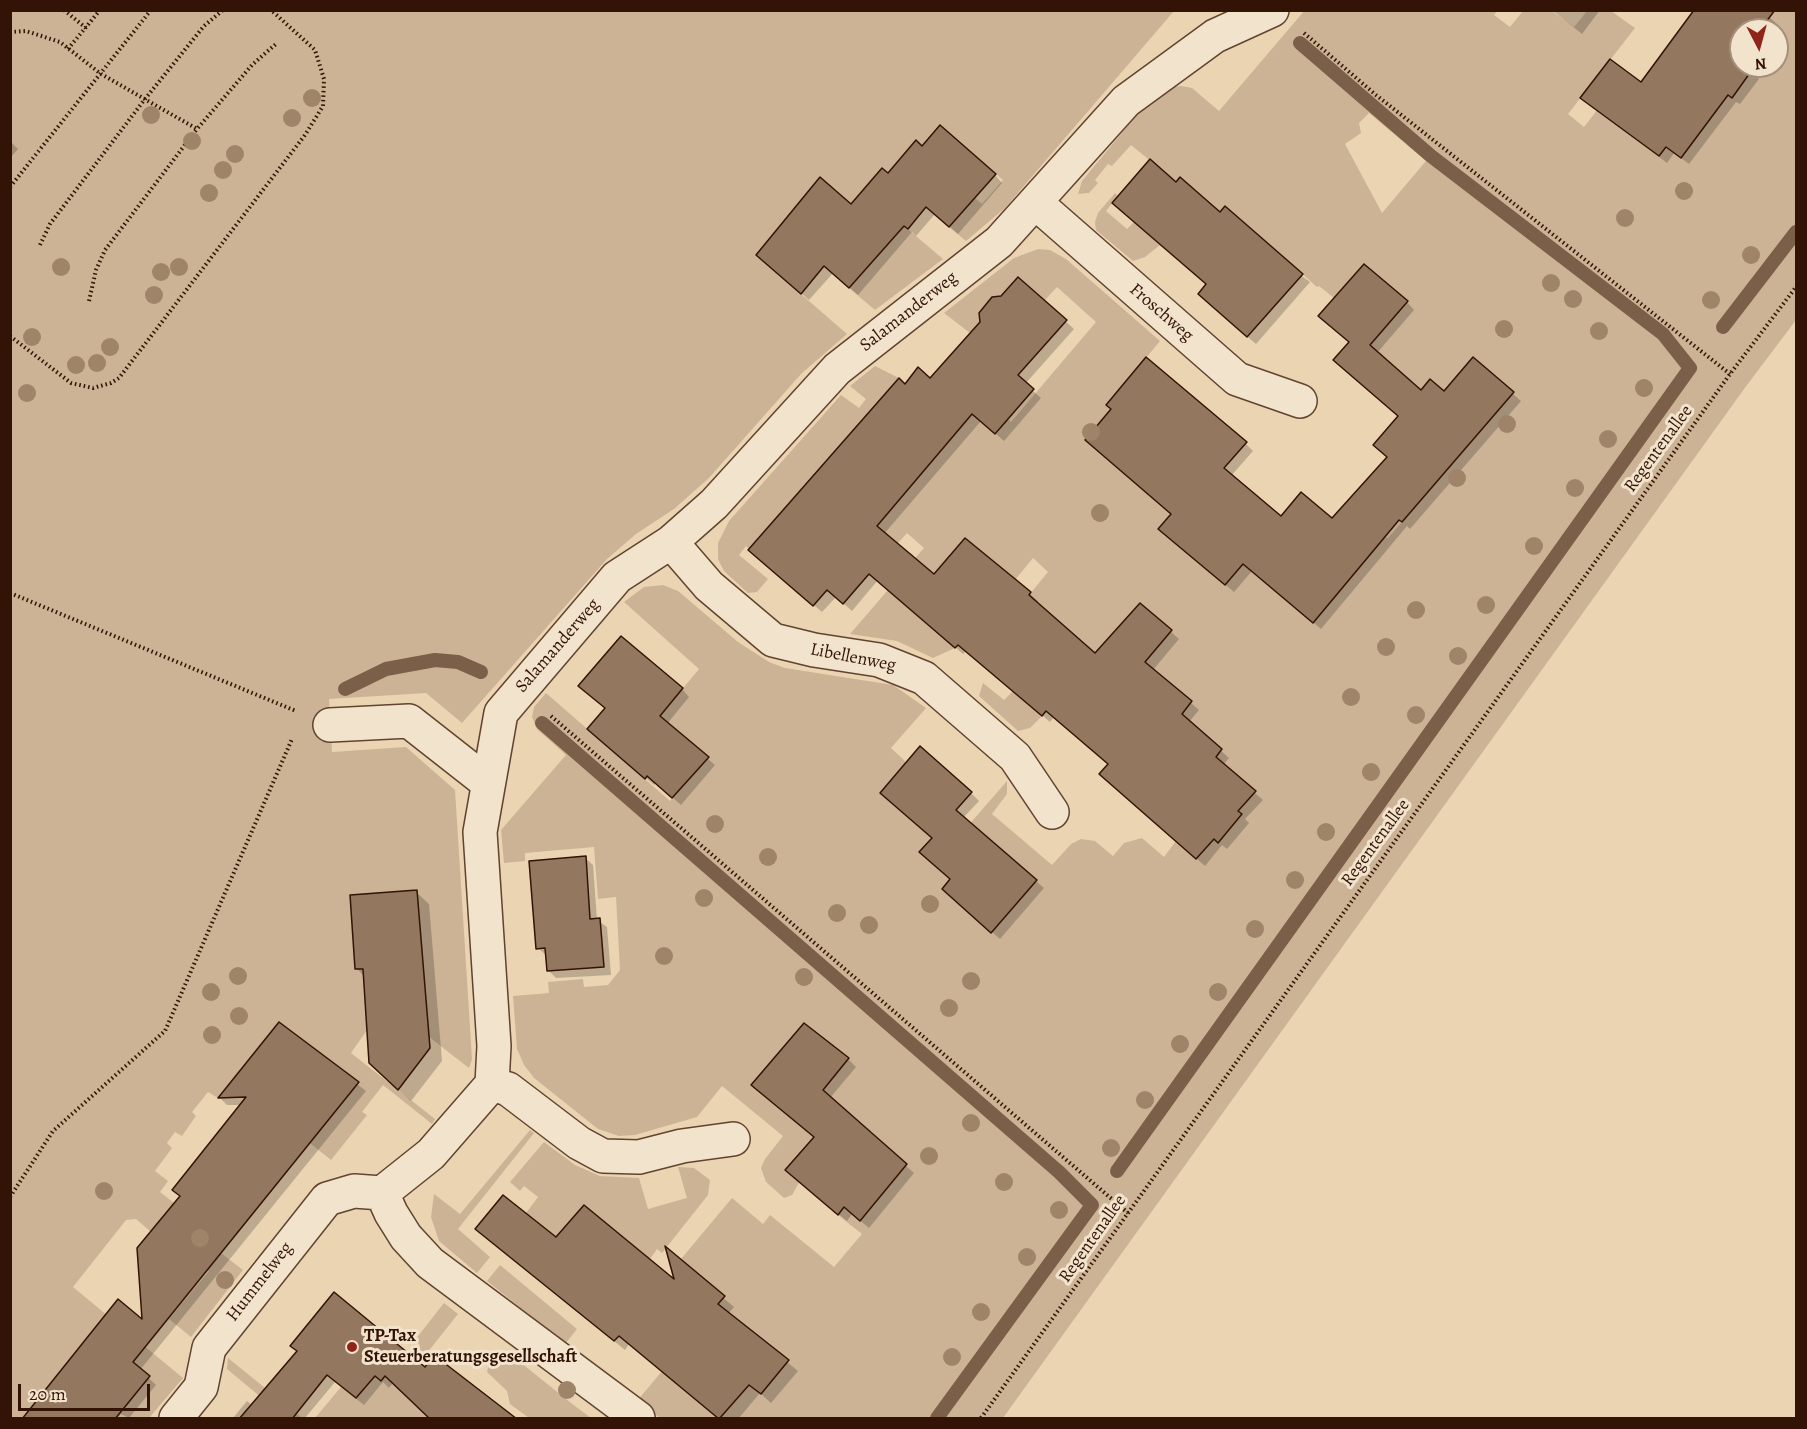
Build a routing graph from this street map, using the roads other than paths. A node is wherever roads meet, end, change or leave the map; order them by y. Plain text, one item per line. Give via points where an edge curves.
1 (1272, 10) edge
2 (1036, 202) junction
3 (1300, 401) dead end
4 (671, 542) junction
5 (316, 719) road end
6 (488, 783) junction
7 (1052, 812) dead end
8 (492, 1084) junction
9 (733, 1139) dead end
10 (382, 1193) junction
11 (176, 1419) edge
12 (638, 1419) edge

1 - 2 street, Salamanderweg via 1215,36 1125,101
2 - 3 street, Froschweg via 1237,379
2 - 4 street, Salamanderweg via 999,242 837,369 714,504
4 - 6 street, Salamanderweg via 617,578 501,712
4 - 7 street, Libellenweg via 709,586 774,640 879,660 924,678 1015,757
5 - 6 street via 409,721
6 - 8 street, Salamanderweg via 480,832 494,1046
8 - 9 street via 508,1089 579,1143 603,1156 639,1157
8 - 10 street via 431,1154
10 - 11 street, Hummelweg via 354,1191 327,1199 209,1348 201,1387
10 - 12 street via 406,1237 430,1263

